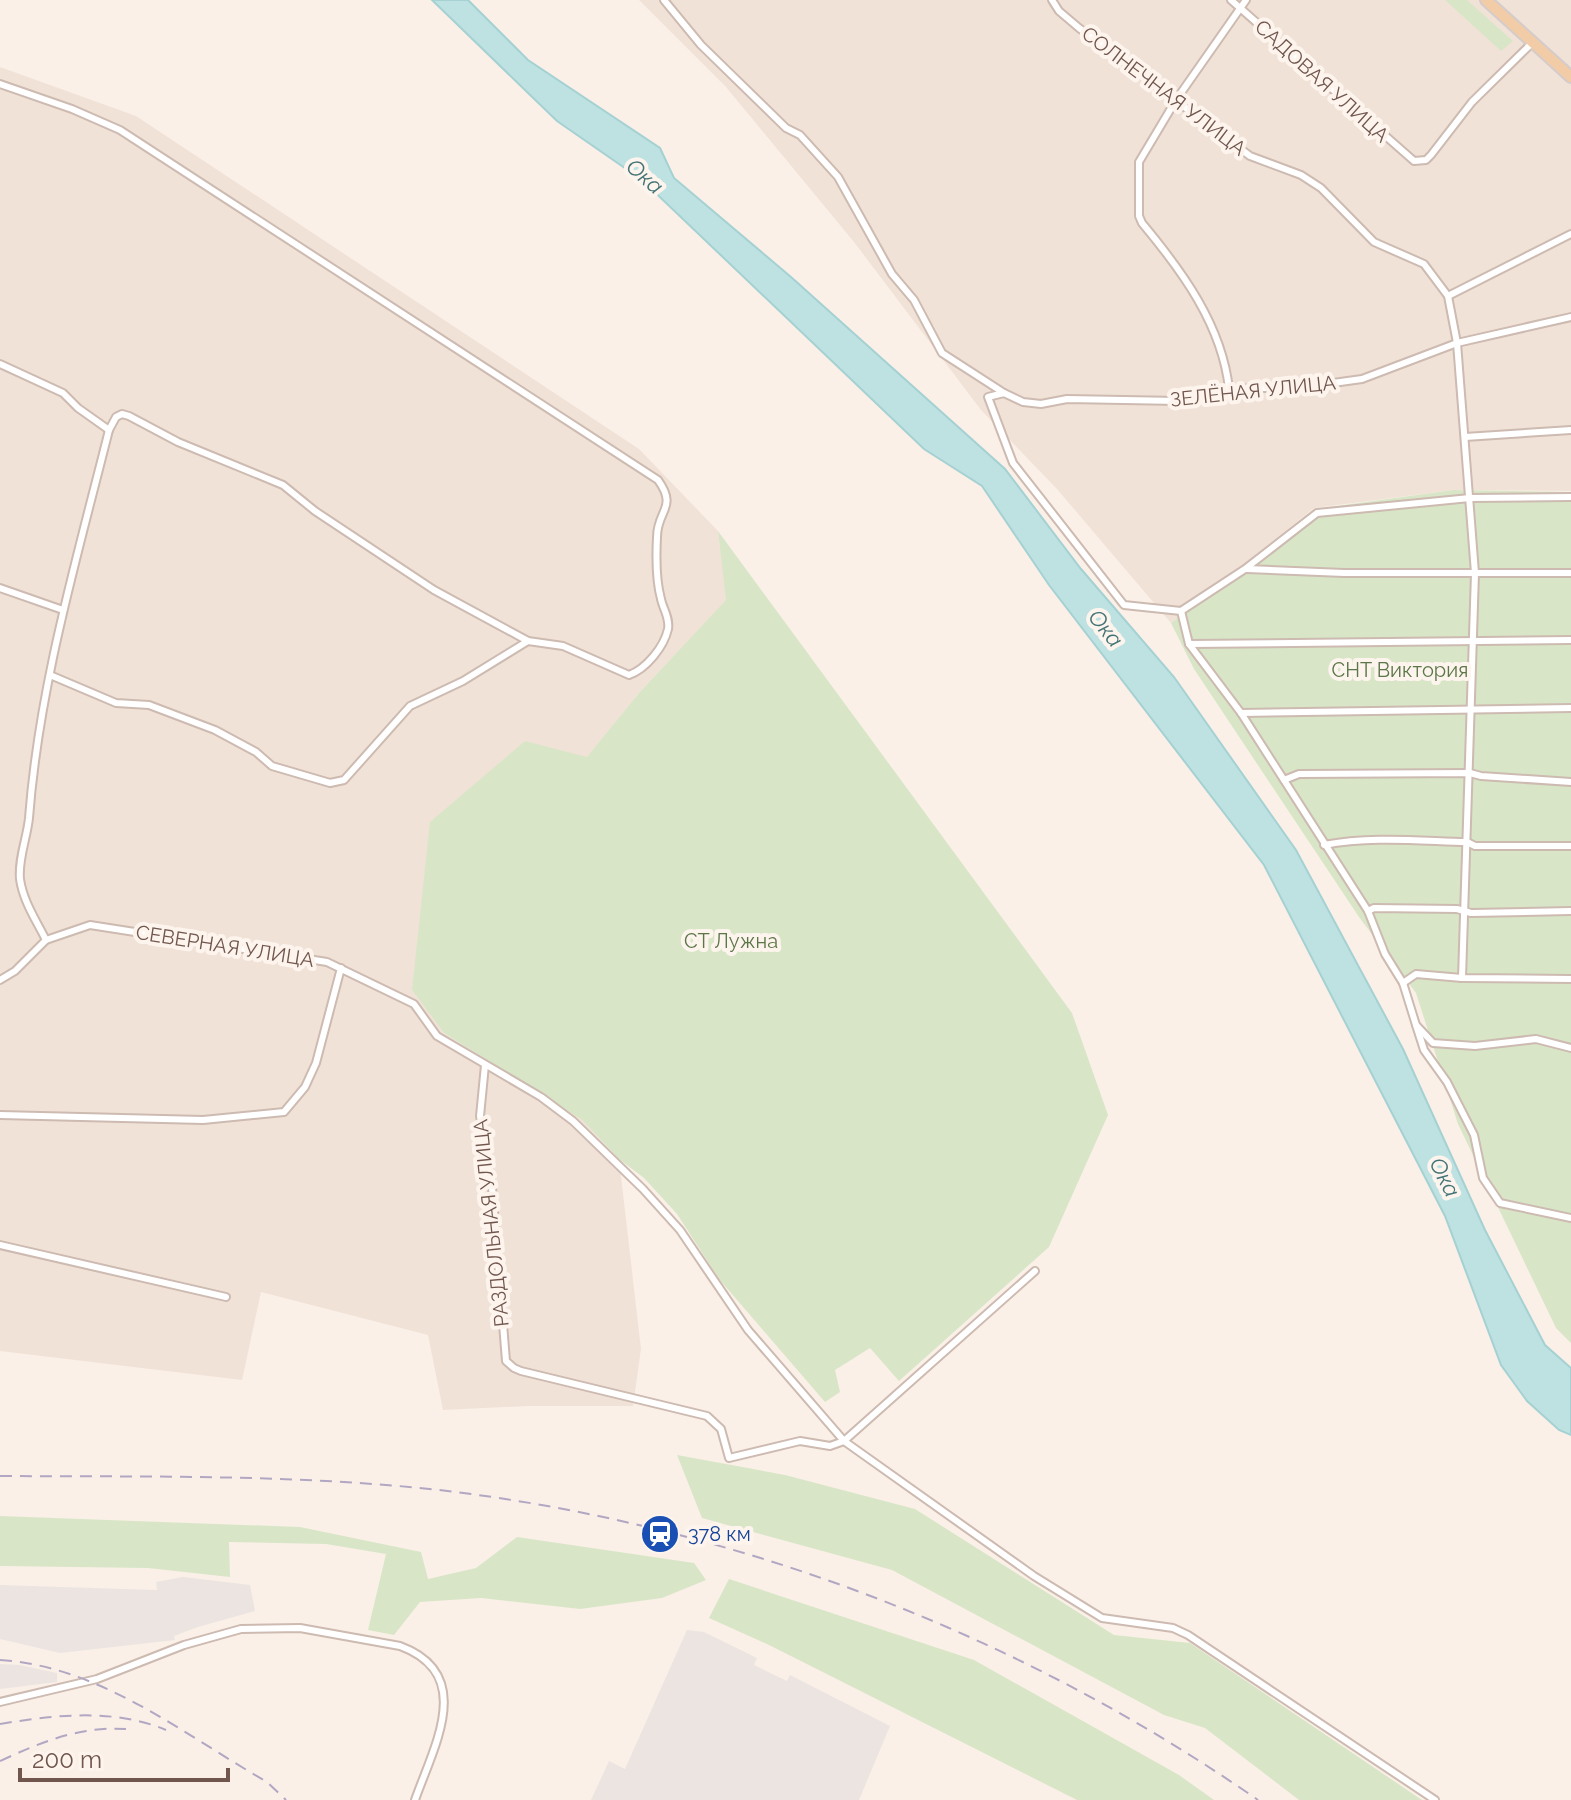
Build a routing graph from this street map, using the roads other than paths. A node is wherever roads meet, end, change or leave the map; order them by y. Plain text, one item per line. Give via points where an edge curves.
1 (664, 0) edge
2 (1052, 0) edge
3 (1231, 0) edge
4 (1246, 0) edge
5 (1486, 0) edge
6 (1240, 8) junction
7 (1533, 42) junction
8 (1571, 77) edge
9 (0, 84) edge
10 (1176, 100) junction
11 (1571, 234) edge
12 (1448, 296) junction
13 (1571, 317) edge
14 (1457, 343) junction
15 (0, 364) edge
16 (1229, 389) junction
17 (1004, 393) junction
18 (109, 430) junction
19 (1571, 430) edge
20 (1465, 437) junction
21 (1571, 497) edge
22 (1470, 498) junction
23 (1245, 569) junction
24 (1475, 573) junction
25 (1571, 573) edge
26 (0, 588) edge
27 (63, 610) junction
28 (1181, 611) junction
29 (1475, 640) junction
30 (1571, 640) edge
31 (528, 641) junction
32 (1189, 644) junction
33 (50, 675) junction
34 (1472, 708) junction
35 (1571, 708) edge
36 (1241, 713) junction
37 (1470, 773) junction
38 (1284, 780) junction
39 (1571, 782) edge
40 (1467, 842) junction
41 (1324, 845) junction
42 (1571, 846) edge
43 (1368, 911) junction
44 (1465, 911) junction
45 (1571, 911) edge
46 (46, 940) junction
47 (341, 968) junction
48 (1462, 978) junction
49 (1571, 979) edge
50 (0, 980) edge
51 (1403, 983) junction
52 (1416, 1025) junction
53 (1571, 1048) edge
54 (485, 1065) junction
55 (0, 1115) edge
56 (1571, 1218) edge
57 (0, 1245) edge
58 (1035, 1271) dead end
59 (226, 1297) dead end
60 (844, 1441) junction
61 (0, 1702) edge
62 (415, 1800) edge
63 (1435, 1800) edge

1 - 17 street via 701,45 838,177 942,353
2 - 10 street, СОЛНЕЧНАЯ УЛИЦА via 1079,28
3 - 6 street, САДОВАЯ УЛИЦА
4 - 6 street
5 - 7 main road
6 - 7 street, САДОВАЯ УЛИЦА via 1414,161 1426,160 1472,102
6 - 10 street
7 - 8 main road
9 - 31 street via 120,130 658,480 668,501 657,524 660,598 669,626 663,643 629,675 563,646
10 - 12 street, СОЛНЕЧНАЯ УЛИЦА via 1250,156 1321,188 1374,242 1424,264
10 - 16 street via 1139,162 1139,216 1177,265 1216,336
11 - 12 street
12 - 14 street
13 - 14 street, ЗЕЛЁНАЯ УЛИЦА
14 - 16 street, ЗЕЛЁНАЯ УЛИЦА via 1362,379
14 - 20 street
15 - 18 street via 63,393
16 - 17 street, ЗЕЛЁНАЯ УЛИЦА via 1179,401 1067,399 1041,404
17 - 28 street via 988,397 1013,463 1124,605
18 - 27 street
18 - 31 street via 116,417 129,416 283,485 434,590
19 - 20 street
20 - 22 street
21 - 22 street
22 - 23 street via 1317,513
22 - 24 street
23 - 24 street
23 - 28 street
24 - 25 street
24 - 29 street
26 - 27 street
27 - 33 street
28 - 32 street
29 - 30 street
29 - 32 street
29 - 34 street
31 - 33 street via 410,706 344,780 330,783 272,766 215,730 149,705 116,703
32 - 36 street
33 - 46 street via 34,754 20,876 25,900
34 - 35 street
34 - 36 street
34 - 37 street
36 - 38 street
37 - 38 street via 1299,774
37 - 39 street
37 - 40 street
38 - 41 street
40 - 41 street
40 - 42 street
40 - 44 street
41 - 43 street
43 - 44 street
43 - 51 street
44 - 45 street
44 - 48 street
46 - 47 street, СЕВЕРНАЯ УЛИЦА via 90,925 307,958
46 - 50 street, СЕВЕРНАЯ УЛИЦА
47 - 54 street, СЕВЕРНАЯ УЛИЦА via 414,1004 437,1036
47 - 55 street via 316,1063 284,1112 203,1120
48 - 49 street
48 - 51 street via 1416,974
51 - 52 street
52 - 53 street via 1433,1043 1475,1046 1536,1039
52 - 56 street via 1424,1050 1474,1135 1483,1178 1500,1203
54 - 60 street, СЕВЕРНАЯ УЛИЦА via 573,1121 643,1189 680,1230 748,1330
54 - 60 street, РАЗДОЛЬНАЯ УЛИЦА via 480,1116 492,1187 506,1361 521,1371 707,1416 721,1429 729,1458 800,1441 830,1446
57 - 59 street
58 - 60 street
60 - 63 street, СЕВЕРНАЯ УЛИЦА via 1102,1618 1188,1635
61 - 62 street via 97,1679 241,1629 300,1628 400,1646 433,1666 445,1696 443,1720

